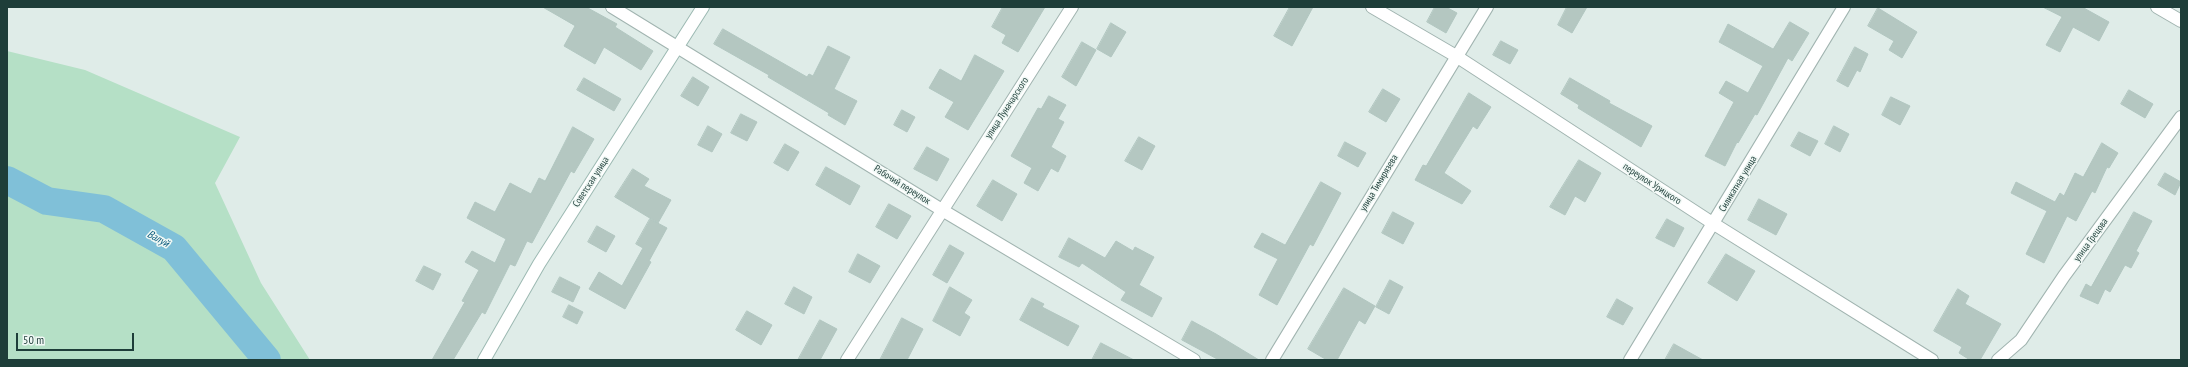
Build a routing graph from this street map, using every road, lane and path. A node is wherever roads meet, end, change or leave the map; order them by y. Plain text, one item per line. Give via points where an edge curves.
1 (612, 7) edge
2 (703, 7) edge
3 (1072, 7) edge
4 (1372, 7) edge
5 (1487, 7) edge
6 (1844, 7) edge
7 (2157, 7) edge
8 (2181, 21) edge
9 (678, 47) junction
10 (1456, 56) junction
11 (2181, 117) edge
12 (942, 210) junction
13 (1714, 224) junction
14 (484, 360) edge
15 (848, 360) edge
16 (1194, 360) edge
17 (1272, 360) edge
18 (1630, 360) edge
19 (1932, 360) edge
20 (1998, 360) edge

1 - 9 street, Рабочий переулок
2 - 9 street, Советская улица
3 - 12 street, улица Луначарского
4 - 10 street, переулок Урицкого
5 - 10 street, улица Тимирязева
6 - 13 street, Силикатная улица
7 - 8 street
9 - 12 street, Рабочий переулок
9 - 14 street, Советская улица via 539,264
10 - 13 street, переулок Урицкого
10 - 17 street, улица Тимирязева
11 - 20 street, улица Грецова via 2064,276 2021,340
12 - 15 street, улица Луначарского
12 - 16 street, Рабочий переулок
13 - 18 street, Силикатная улица
13 - 19 street, переулок Урицкого

